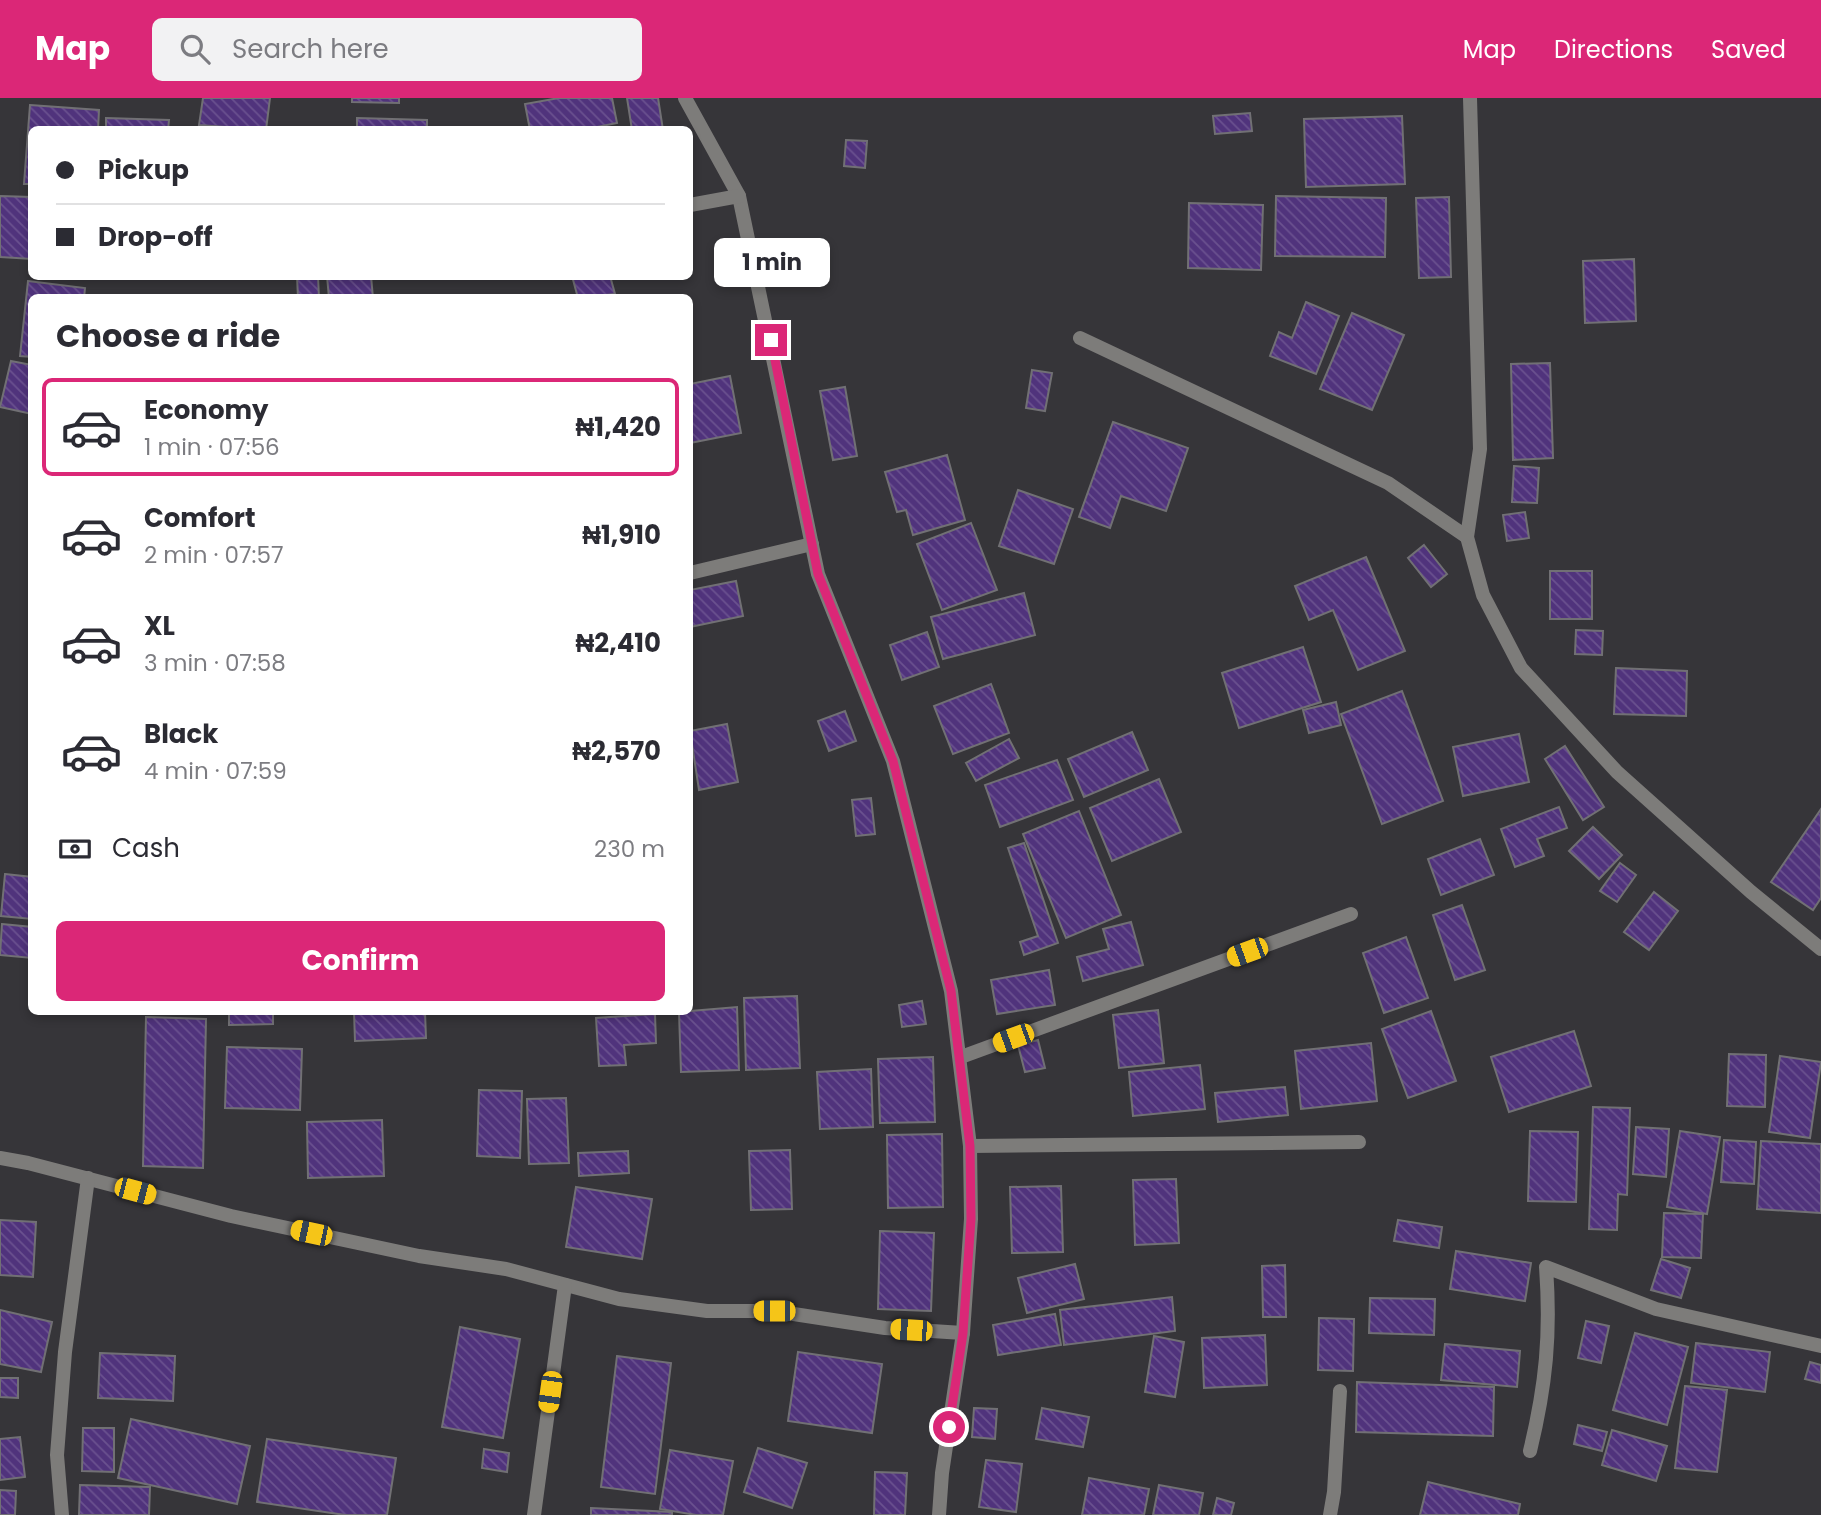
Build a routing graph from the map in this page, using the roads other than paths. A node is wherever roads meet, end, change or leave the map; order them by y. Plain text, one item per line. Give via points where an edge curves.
1 (685, 98) edge
2 (1470, 98) edge
3 (739, 196) junction
4 (693, 204) edge
5 (1080, 338) dead end
6 (1467, 537) junction
7 (813, 544) junction
8 (693, 572) edge
9 (1351, 914) dead end
10 (1821, 949) edge
11 (961, 1057) junction
12 (1359, 1142) dead end
13 (970, 1146) junction
14 (0, 1158) edge
15 (88, 1178) junction
16 (565, 1285) junction
17 (963, 1333) junction
18 (1821, 1346) edge
19 (1340, 1391) dead end
20 (1530, 1451) dead end
21 (62, 1515) edge
22 (534, 1515) edge
23 (939, 1515) edge
24 (1330, 1515) edge

1 - 3 street
2 - 6 street via 1480,449
3 - 4 street
3 - 7 street
5 - 6 street via 1388,483
6 - 10 street via 1483,595 1521,668 1617,772
7 - 8 street
7 - 11 street via 818,574 893,761 935,918
9 - 11 street
11 - 13 street
12 - 13 street
13 - 17 street via 971,1219
14 - 15 street
15 - 16 street via 230,1216 419,1256 506,1269
15 - 21 street via 65,1352 57,1455
16 - 17 street via 619,1299 707,1311 774,1311 885,1328
16 - 22 street
17 - 23 street
18 - 20 street via 1656,1309 1546,1266 1550,1322 1544,1394
19 - 24 street

